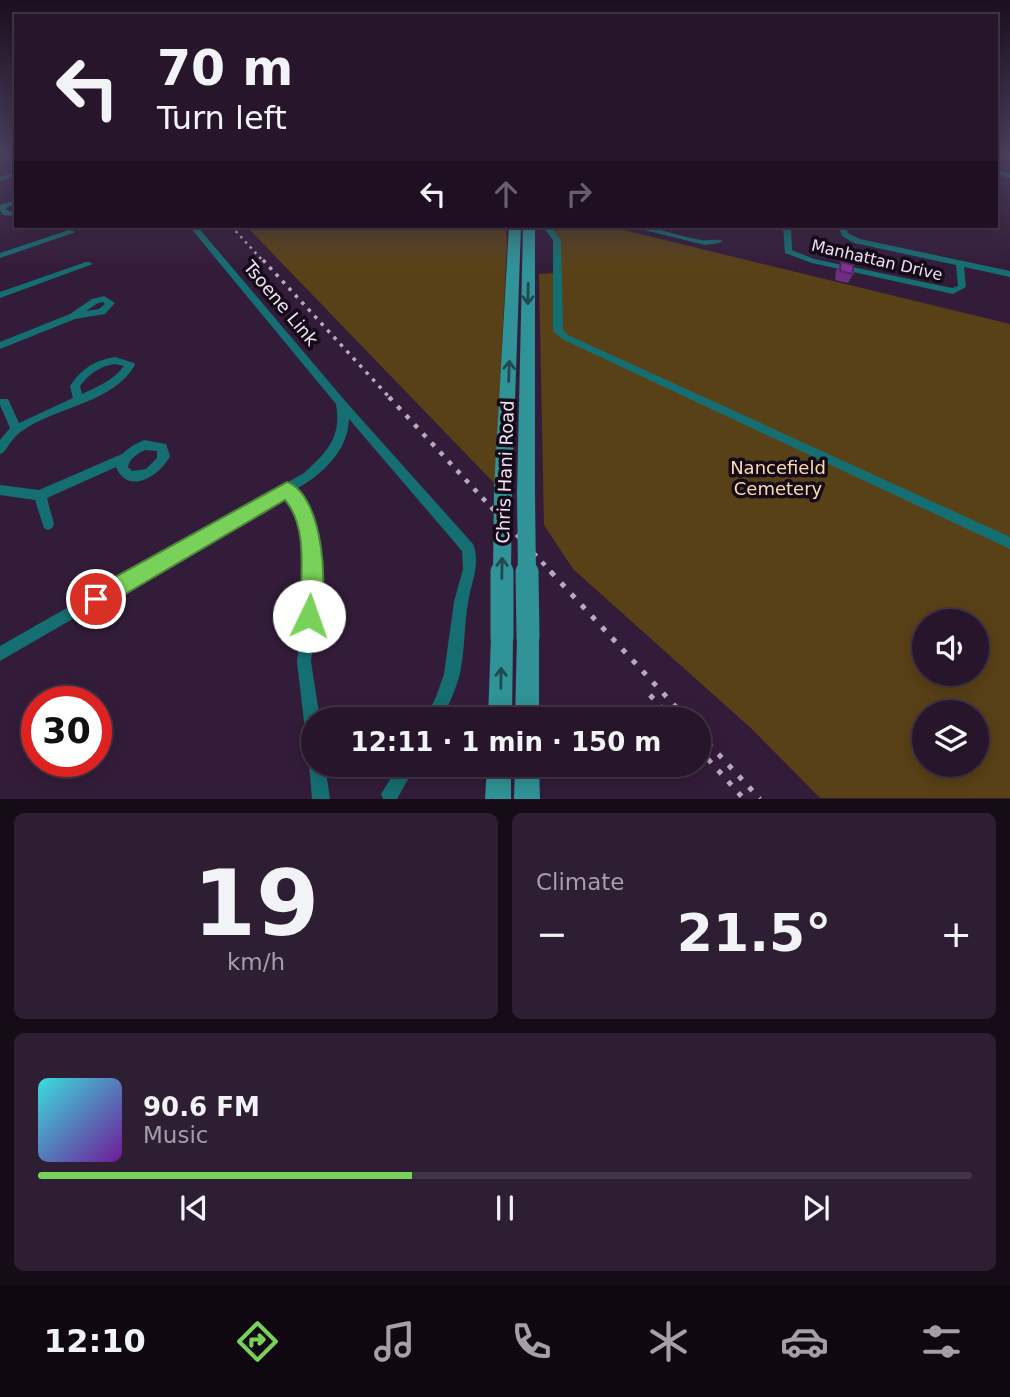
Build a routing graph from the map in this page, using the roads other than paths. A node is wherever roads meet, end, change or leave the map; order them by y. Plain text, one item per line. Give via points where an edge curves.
1 (194, 228) edge
2 (515, 228) edge
3 (529, 228) edge
4 (547, 228) edge
5 (641, 228) edge
6 (788, 228) edge
7 (843, 228) edge
8 (72, 232) dead end
9 (719, 241) dead end
10 (0, 256) edge
11 (89, 264) dead end
12 (960, 264) junction
13 (1010, 274) edge
14 (0, 295) edge
15 (73, 316) dead end
16 (0, 346) edge
17 (78, 399) junction
18 (4, 402) dead end
19 (341, 403) junction
20 (16, 429) junction
21 (0, 449) edge
22 (125, 457) dead end
23 (0, 490) edge
24 (287, 490) junction
25 (40, 495) junction
26 (48, 524) dead end
27 (1010, 543) edge
28 (0, 654) edge
29 (310, 707) edge
30 (440, 707) edge
31 (500, 707) edge
32 (527, 707) edge
33 (318, 777) edge
34 (397, 777) edge
35 (499, 777) edge
36 (527, 777) edge
37 (390, 796) edge
38 (321, 799) edge
39 (498, 799) edge
40 (527, 799) edge

1 - 19 street, Tsoene Link
31 -> 2 main road, Chris Hani Road, bridge via 503,488
3 -> 32 main road, Chris Hani Road, bridge
4 - 27 street via 556,240 558,331 565,337
5 - 9 street via 705,243
6 - 12 street, Manhattan Drive via 788,251 796,256 953,291 962,287
7 - 12 street via 857,241
8 - 10 street
11 - 14 street
12 - 13 street
15 - 16 street
17 - 17 street via 75,386 90,369 106,362 130,365 122,378
17 - 20 street
18 - 20 street
19 - 24 street via 345,416 341,437 326,460
19 - 30 street, Tsoene Link via 468,548 472,561 461,601 457,660
20 - 21 street
22 - 25 street
23 - 25 street
24 - 28 street
24 - 29 street via 302,506 309,527 312,593 304,662
25 - 26 street
33 - 38 street
34 - 37 street
35 - 39 main road
36 - 40 main road

